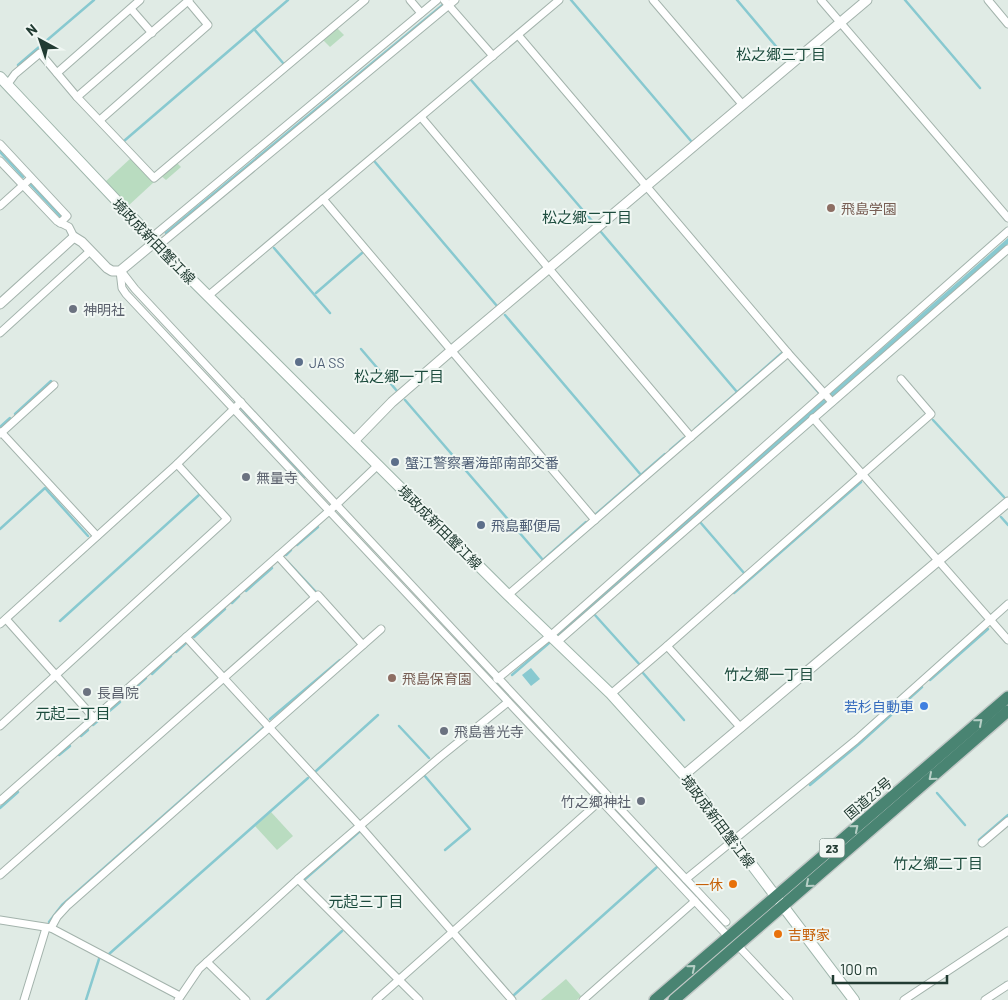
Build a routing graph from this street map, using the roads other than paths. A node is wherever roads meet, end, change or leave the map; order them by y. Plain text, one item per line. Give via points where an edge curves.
1 (140, 0) edge
2 (189, 0) edge
3 (365, 0) edge
4 (410, 0) edge
5 (437, 0) edge
6 (455, 0) edge
7 (559, 0) edge
8 (653, 0) edge
9 (821, 0) edge
10 (867, 0) edge
11 (988, 0) edge
12 (447, 3) edge
13 (130, 9) junction
14 (421, 13) junction
15 (841, 22) junction
16 (1008, 24) edge
17 (152, 32) junction
18 (518, 35) junction
19 (493, 56) junction
20 (57, 73) junction
21 (4, 81) edge
22 (77, 97) junction
23 (742, 104) junction
24 (421, 118) junction
25 (100, 120) junction
26 (0, 144) edge
27 (0, 161) edge
28 (31, 178) junction
29 (23, 185) junction
30 (646, 185) junction
31 (323, 199) junction
32 (0, 206) edge
33 (1008, 218) edge
34 (60, 223) junction
35 (1008, 231) edge
36 (74, 237) junction
37 (155, 242) junction
38 (1008, 249) edge
39 (90, 251) junction
40 (548, 268) junction
41 (120, 271) junction
42 (208, 296) junction
43 (0, 304) edge
44 (918, 312) junction
45 (927, 321) junction
46 (0, 333) edge
47 (452, 350) junction
48 (788, 354) junction
49 (901, 379) dead end
50 (54, 385) dead end
51 (825, 394) junction
52 (241, 402) junction
53 (832, 402) junction
54 (234, 409) junction
55 (813, 418) junction
56 (1, 433) edge
57 (691, 437) junction
58 (354, 441) junction
59 (177, 464) junction
60 (378, 465) junction
61 (863, 474) junction
62 (1008, 502) edge
63 (337, 504) junction
64 (330, 511) junction
65 (595, 520) junction
66 (97, 536) junction
67 (278, 556) junction
68 (939, 561) junction
69 (508, 595) junction
70 (315, 597) junction
71 (1008, 604) edge
72 (990, 619) junction
73 (3, 621) edge
74 (381, 629) dead end
75 (186, 637) junction
76 (554, 639) junction
77 (1008, 640) edge
78 (363, 645) junction
79 (667, 646) junction
80 (56, 675) junction
81 (499, 677) junction
82 (224, 678) junction
83 (491, 684) junction
84 (611, 694) junction
85 (1008, 696) edge
86 (508, 702) junction
87 (1008, 710) edge
88 (94, 718) junction
89 (0, 726) edge
90 (270, 727) junction
91 (741, 728) junction
92 (684, 776) junction
93 (0, 801) edge
94 (600, 801) junction
95 (1008, 821) edge
96 (360, 826) junction
97 (733, 840) junction
98 (982, 843) dead end
99 (0, 875) edge
100 (298, 879) junction
101 (686, 879) junction
102 (775, 896) junction
103 (695, 901) junction
104 (783, 906) junction
105 (0, 920) edge
106 (726, 922) dead end
107 (49, 928) junction
108 (453, 931) junction
109 (1008, 931) edge
110 (724, 932) dead end
111 (742, 950) dead end
112 (207, 962) junction
113 (398, 980) junction
114 (1008, 985) edge
115 (179, 998) edge
116 (24, 1000) edge
117 (246, 1000) edge
118 (376, 1000) edge
119 (419, 1000) edge
120 (512, 1000) edge
121 (583, 1000) edge
122 (656, 1000) edge
123 (674, 1000) edge
124 (790, 1000) edge
125 (854, 1000) edge
126 (904, 1000) edge
127 (985, 1000) edge

1 - 13 street
2 - 17 street
2 - 25 street via 208,25
3 - 25 street via 154,178
4 - 14 street
5 - 14 street
6 - 12 street
7 - 18 street
8 - 23 street
9 - 15 street
10 - 15 street
11 - 16 street
12 - 19 street
12 - 37 street
13 - 17 street
13 - 20 street
14 - 37 street
15 - 23 street
15 - 33 street
17 - 22 street
18 - 19 street
18 - 30 street
19 - 24 street
20 - 21 street via 40,53
20 - 22 street
21 - 37 main road, 境政成新田蟹江線
22 - 25 street
23 - 30 street
24 - 31 street
24 - 40 street
26 - 28 street
27 - 29 street
28 - 29 street
28 - 34 street via 67,216
29 - 32 street
29 - 34 street
30 - 40 street
30 - 48 street
31 - 42 street
31 - 47 street
34 - 36 street via 69,227
35 - 44 street
36 - 39 street
36 - 43 street
37 - 41 street
37 - 42 main road, 境政成新田蟹江線
38 - 45 street
39 - 41 street via 107,268
39 - 46 street
40 - 47 street
40 - 57 street
41 - 52 street
41 - 54 street via 126,294
42 - 58 main road, 境政成新田蟹江線
44 - 45 street
44 - 51 street
45 - 53 street
47 - 58 street via 392,402
47 - 65 street
48 - 51 street
48 - 57 street
49 - 61 street via 932,414
50 - 56 street
51 - 53 street
51 - 76 street
52 - 54 street
52 - 63 street
53 - 55 street
54 - 59 street
54 - 64 street
55 - 61 street
55 - 76 street
56 - 66 street
57 - 65 street
58 - 60 main road, 境政成新田蟹江線
59 - 66 street
59 - 80 street via 228,518
60 - 63 street
60 - 69 main road, 境政成新田蟹江線
61 - 68 street
61 - 79 street
62 - 68 street
63 - 64 street
63 - 81 street
64 - 67 street
64 - 83 street
65 - 69 street
66 - 73 street
67 - 70 street
67 - 75 street
68 - 72 street
68 - 91 street
69 - 76 main road, 境政成新田蟹江線
70 - 78 street via 318,595
70 - 82 street
71 - 72 street
72 - 77 street
72 - 97 street via 856,740
73 - 80 street
74 - 78 street
75 - 82 street
75 - 88 street
76 - 81 street
76 - 84 main road, 境政成新田蟹江線
78 - 90 street
79 - 84 street
79 - 91 street
80 - 88 street
80 - 89 street
81 - 83 street
81 - 101 street
82 - 90 street
82 - 99 street
83 - 86 street
84 - 92 main road, 境政成新田蟹江線
102 -> 85 highway, 国道23号 / 23
86 - 94 street
86 - 96 street
87 -> 104 highway, 国道23号 / 23
88 - 93 street
90 - 96 street
90 - 107 street via 68,905
91 - 92 street
92 - 97 main road, 境政成新田蟹江線
94 - 103 street
94 - 108 street
95 - 98 street
96 - 100 street
96 - 108 street
97 - 101 street
97 - 102 main road, 境政成新田蟹江線
100 - 112 street
100 - 113 street
101 - 106 street
102 - 104 main road, 境政成新田蟹江線
122 -> 102 highway, 国道23号 / 23
103 - 110 street
103 - 121 street
104 - 123 highway, 国道23号 / 23
104 - 125 main road, 境政成新田蟹江線
105 - 107 street
107 - 115 street
107 - 116 street
108 - 113 street
108 - 120 street
109 - 126 street
111 - 124 street
112 - 115 street
112 - 117 street
113 - 118 street
113 - 119 street
114 - 127 street

